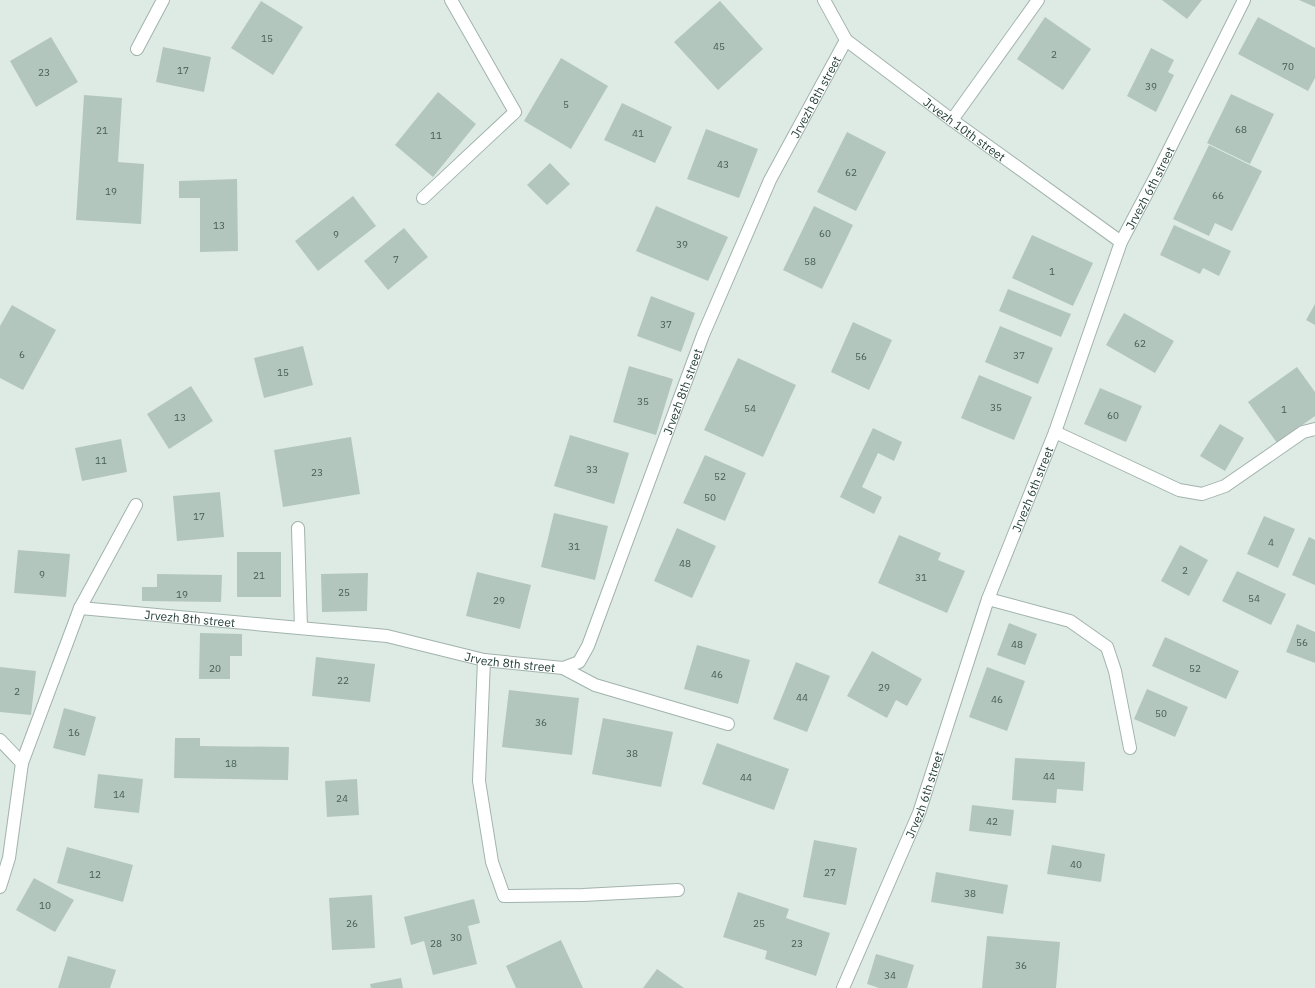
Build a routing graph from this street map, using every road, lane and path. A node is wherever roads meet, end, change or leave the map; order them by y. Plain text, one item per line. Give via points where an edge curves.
1 (164, 0) edge
2 (451, 0) edge
3 (824, 0) edge
4 (1038, 0) edge
5 (1244, 0) edge
6 (846, 40) junction
7 (137, 49) dead end
8 (952, 120) junction
9 (423, 198) dead end
10 (1121, 242) junction
11 (1315, 429) edge
12 (1055, 432) junction
13 (136, 505) dead end
14 (298, 528) dead end
15 (988, 598) junction
16 (80, 608) junction
17 (301, 628) junction
18 (484, 660) junction
19 (563, 668) junction
20 (728, 724) dead end
21 (0, 740) edge
22 (1130, 748) dead end
23 (22, 763) junction
24 (0, 887) edge
25 (678, 890) dead end
26 (843, 988) edge

1 - 7 street
2 - 9 street via 515,112
3 - 6 street, Jrvezh 10th street
4 - 8 street
5 - 10 street, Jrvezh 6th street
6 - 8 street, Jrvezh 10th street
6 - 19 street, Jrvezh 8th street via 770,180 703,335 588,646 579,662
8 - 10 street, Jrvezh 10th street
10 - 12 street, Jrvezh 6th street
11 - 12 street via 1303,432 1225,486 1202,494 1179,490
12 - 15 street, Jrvezh 6th street
13 - 16 street
14 - 17 street
15 - 22 street via 1070,621 1107,647 1115,671
15 - 26 street, Jrvezh 6th street via 919,813
16 - 17 street, Jrvezh 8th street
16 - 23 street
17 - 18 street, Jrvezh 8th street via 387,636
18 - 19 street, Jrvezh 8th street
18 - 25 street via 479,781 492,862 504,896
19 - 20 street via 595,685
21 - 23 street
23 - 24 street via 9,858

